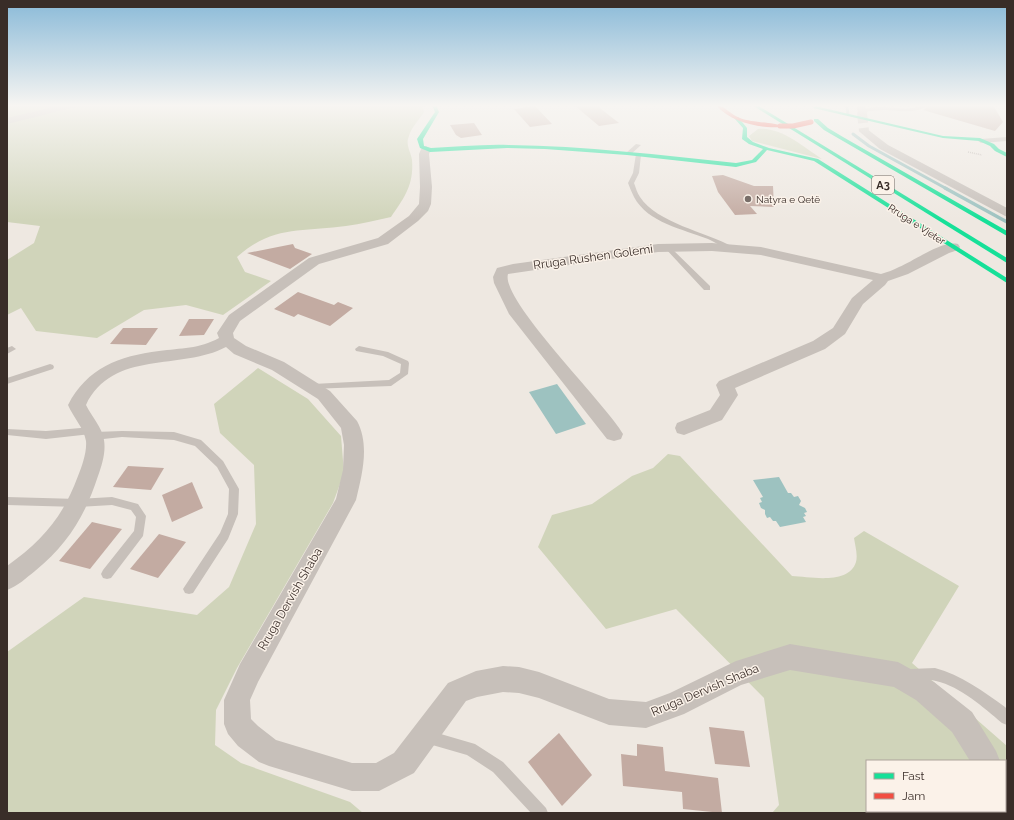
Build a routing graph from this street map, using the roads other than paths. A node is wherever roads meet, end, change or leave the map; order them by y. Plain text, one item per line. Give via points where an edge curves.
1 (420, 143) edge
2 (755, 143) edge
3 (802, 143) edge
4 (816, 143) edge
5 (832, 143) edge
6 (851, 143) edge
7 (853, 143) edge
8 (879, 143) edge
9 (955, 143) edge
10 (958, 143) edge
11 (968, 143) edge
12 (987, 143) edge
13 (1002, 143) edge
14 (638, 145) dead end
15 (962, 145) junction
16 (856, 146) junction
17 (767, 148) junction
18 (996, 148) junction
19 (426, 149) junction
20 (633, 154) junction
21 (1007, 155) edge
22 (1007, 158) edge
23 (906, 187) dead end
24 (1007, 213) edge
25 (1007, 234) edge
26 (667, 247) junction
27 (953, 247) junction
28 (731, 248) junction
29 (1007, 261) edge
30 (1007, 273) edge
31 (882, 278) junction
32 (1007, 281) edge
33 (707, 288) dead end
34 (227, 340) junction
35 (359, 349) dead end
36 (50, 367) dead end
37 (7, 382) edge
38 (313, 387) junction
39 (684, 428) dead end
40 (7, 432) edge
41 (93, 433) junction
42 (614, 434) dead end
43 (7, 501) edge
44 (78, 503) junction
45 (107, 574) dead end
46 (7, 578) edge
47 (189, 589) dead end
48 (898, 675) junction
49 (1007, 718) edge
50 (424, 736) junction
51 (985, 760) edge
52 (540, 813) edge

1 - 19 main road
2 - 17 main road, Rruga e Vjeter
3 - 30 main road
4 - 29 main road, A3
5 - 23 main road, A3
6 - 16 main road
7 - 16 main road
8 - 24 street
9 - 15 main road
10 - 15 main road
11 - 15 main road
12 - 18 main road
13 - 18 lane
14 - 20 lane
16 - 25 main road
17 - 20 main road via 754,163 736,165
17 - 27 main road, Rruga e Vjeter via 816,160
18 - 21 main road
18 - 22 main road via 993,153 986,153
19 - 20 main road via 518,146
19 - 34 street via 425,204 420,212 383,241 328,256 303,268 234,318 225,333
20 - 28 lane via 637,174 631,184 640,202 658,218 720,240
26 - 28 street, Rruga Rushen Golemi
26 - 33 lane
26 - 42 street, Rruga Rushen Golemi via 513,268 502,271 500,277 517,314
27 - 31 street
27 - 32 main road, Rruga e Vjeter
28 - 31 street, Rruga Rushen Golemi via 790,256
31 - 39 street via 856,301 839,331 819,345 725,385 729,394 716,415
34 - 38 street, Rruga Dervish Shaba via 240,350 278,366
34 - 41 street via 217,347 192,354 137,361 100,376 81,396 77,405
35 - 38 lane via 385,354 405,363 404,374 391,383
36 - 37 lane
38 - 50 street, Rruga Dervish Shaba via 324,395 350,426 354,445 353,470 346,500 236,700 238,724 248,736 269,752 352,777 379,777 404,763
40 - 41 lane via 46,435
41 - 44 street via 95,441 92,461
41 - 47 lane via 174,436 198,443 220,464 234,489 233,514 224,536
43 - 44 lane
44 - 45 lane via 112,501 134,507 141,516 139,533
44 - 46 street via 60,533 35,558
48 - 49 lane via 935,674 957,683
48 - 50 street, Rruga Dervish Shaba via 790,657 736,674 675,705 646,715 610,712 539,685 502,679 476,684 457,692
48 - 51 street, Rruga Dervish Shaba via 925,691 962,722
50 - 52 lane via 470,749 498,766

